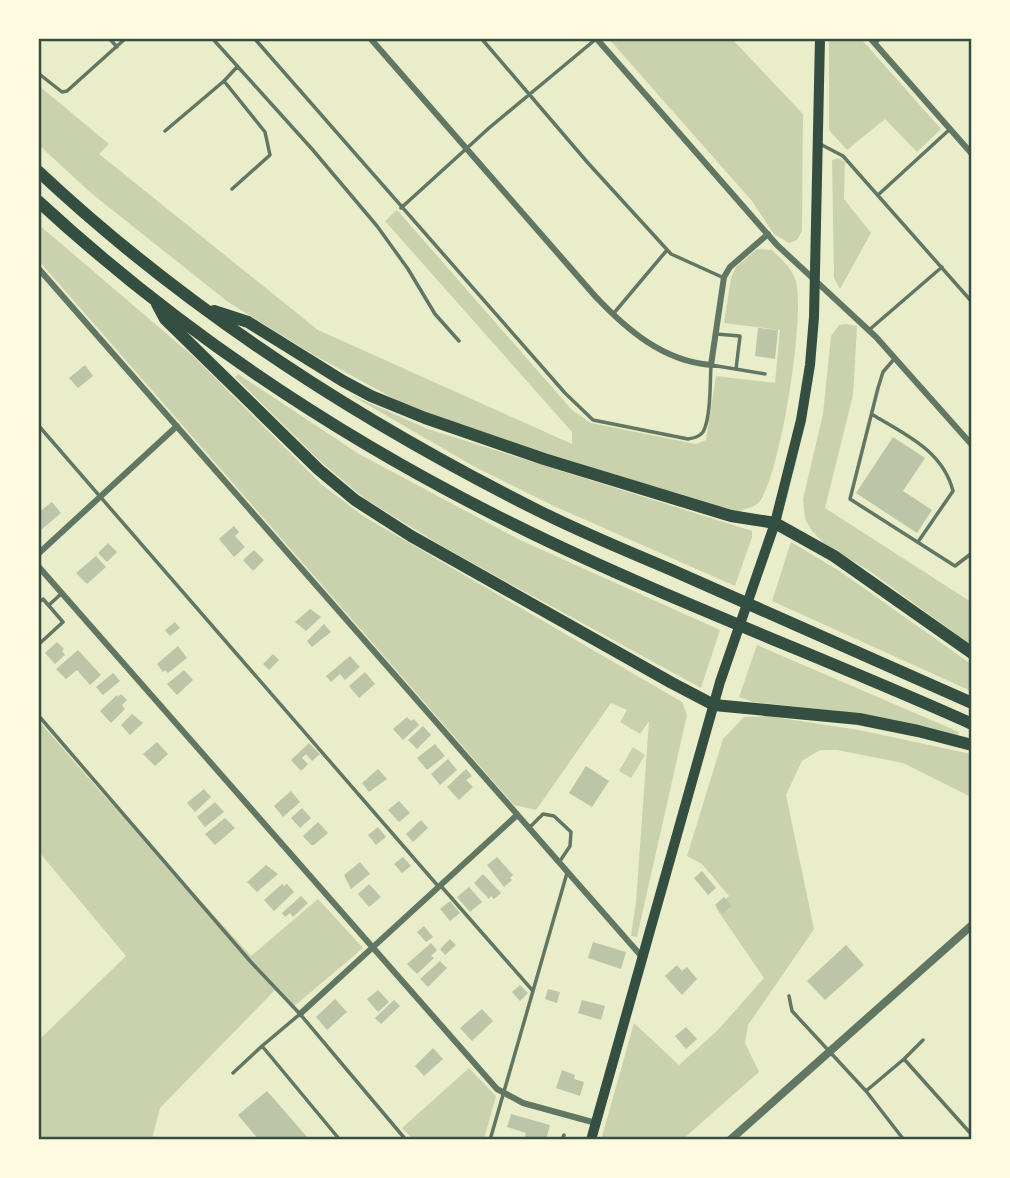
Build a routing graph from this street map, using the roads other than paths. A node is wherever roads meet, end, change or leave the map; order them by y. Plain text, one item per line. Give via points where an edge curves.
1 (109, 38) edge
2 (126, 38) edge
3 (212, 38) edge
4 (254, 38) edge
5 (370, 38) edge
6 (481, 38) edge
7 (820, 38) edge
8 (596, 39) edge
9 (875, 40) edge
10 (117, 47) junction
11 (237, 67) junction
12 (38, 73) edge
13 (224, 81) junction
14 (530, 95) junction
15 (950, 129) junction
16 (165, 131) dead end
17 (818, 143) junction
18 (467, 148) junction
19 (971, 155) edge
20 (38, 171) edge
21 (232, 189) dead end
22 (878, 195) junction
23 (38, 201) edge
24 (401, 208) junction
25 (768, 234) junction
26 (667, 249) junction
27 (942, 267) junction
28 (38, 268) edge
29 (814, 277) junction
30 (724, 278) junction
31 (154, 298) junction
32 (971, 302) edge
33 (200, 306) junction
34 (612, 315) junction
35 (869, 330) junction
36 (716, 334) junction
37 (459, 341) dead end
38 (895, 358) junction
39 (711, 365) junction
40 (736, 369) junction
41 (765, 374) dead end
42 (873, 415) junction
43 (38, 425) edge
44 (177, 426) junction
45 (971, 446) edge
46 (100, 497) junction
47 (775, 523) junction
48 (918, 542) junction
49 (971, 553) edge
50 (38, 554) edge
51 (38, 566) edge
52 (62, 593) junction
53 (38, 603) edge
54 (49, 606) junction
55 (38, 645) edge
56 (971, 653) edge
57 (971, 703) edge
58 (714, 705) junction
59 (38, 715) edge
60 (971, 724) edge
61 (971, 745) edge
62 (516, 816) junction
63 (528, 829) junction
64 (558, 863) junction
65 (567, 873) junction
66 (440, 887) junction
67 (971, 925) edge
68 (373, 948) junction
69 (643, 958) junction
70 (533, 992) junction
71 (789, 996) dead end
72 (300, 1014) junction
73 (923, 1040) dead end
74 (262, 1046) junction
75 (829, 1052) junction
76 (904, 1059) junction
77 (233, 1073) dead end
78 (866, 1091) junction
79 (504, 1094) junction
80 (596, 1123) junction
81 (971, 1135) edge
82 (340, 1139) edge
83 (406, 1139) edge
84 (490, 1139) edge
85 (591, 1139) edge
86 (730, 1139) edge
87 (904, 1139) edge

1 - 10 lane
2 - 10 lane
3 - 11 lane
4 - 24 lane
5 - 18 street
6 - 14 lane
7 - 17 main road
8 - 14 lane
8 - 25 street
9 - 15 street
10 - 12 lane via 67,91
11 - 13 lane
11 - 37 lane via 360,206
13 - 16 lane
13 - 21 lane via 265,132 270,149 270,155
14 - 18 lane
14 - 26 lane
15 - 19 street
15 - 22 lane
17 - 22 lane via 843,156
17 - 29 main road
18 - 24 lane
18 - 34 street
20 - 33 highway
22 - 27 lane
23 - 31 highway
24 - 39 lane via 593,420 688,439 698,437 706,423
25 - 29 street
25 - 30 street via 730,267
26 - 30 lane
26 - 34 lane
27 - 32 lane
27 - 35 lane
28 - 44 street
29 - 35 street
29 - 47 main road via 810,365
30 - 36 street
31 - 58 highway via 165,319 355,500
31 - 60 highway via 278,389 474,504 627,576
33 - 47 highway via 248,322 352,386 425,418 731,516
33 - 57 highway via 346,405 538,511
34 - 39 street via 660,350
35 - 38 street
36 - 39 street
36 - 40 lane via 740,336
38 - 42 lane via 883,372
38 - 45 street
39 - 40 lane
40 - 41 lane
42 - 48 lane via 850,499
42 - 48 lane via 928,449 950,478 953,491
43 - 46 lane
44 - 46 street
44 - 62 street
46 - 50 street
46 - 66 lane
47 - 56 highway via 834,556
47 - 58 main road
48 - 49 lane via 956,566
51 - 52 street
52 - 54 lane
52 - 68 street
53 - 54 lane via 43,599
54 - 55 lane via 63,622
58 - 61 highway via 859,719
58 - 69 main road
59 - 72 lane
62 - 63 street
62 - 66 street
63 - 64 street
63 - 64 lane via 543,814 554,816 571,832 570,846
64 - 65 street
65 - 69 street
65 - 70 lane
66 - 68 street
66 - 70 lane
67 - 75 street
68 - 72 street
68 - 79 street
69 - 80 main road
70 - 79 lane
71 - 75 lane via 792,1011
72 - 74 lane
72 - 83 lane
73 - 76 lane
74 - 77 lane
74 - 82 lane
75 - 78 lane
75 - 86 street
76 - 78 lane
76 - 81 lane
78 - 87 lane
79 - 80 street
79 - 84 lane
80 - 85 main road

